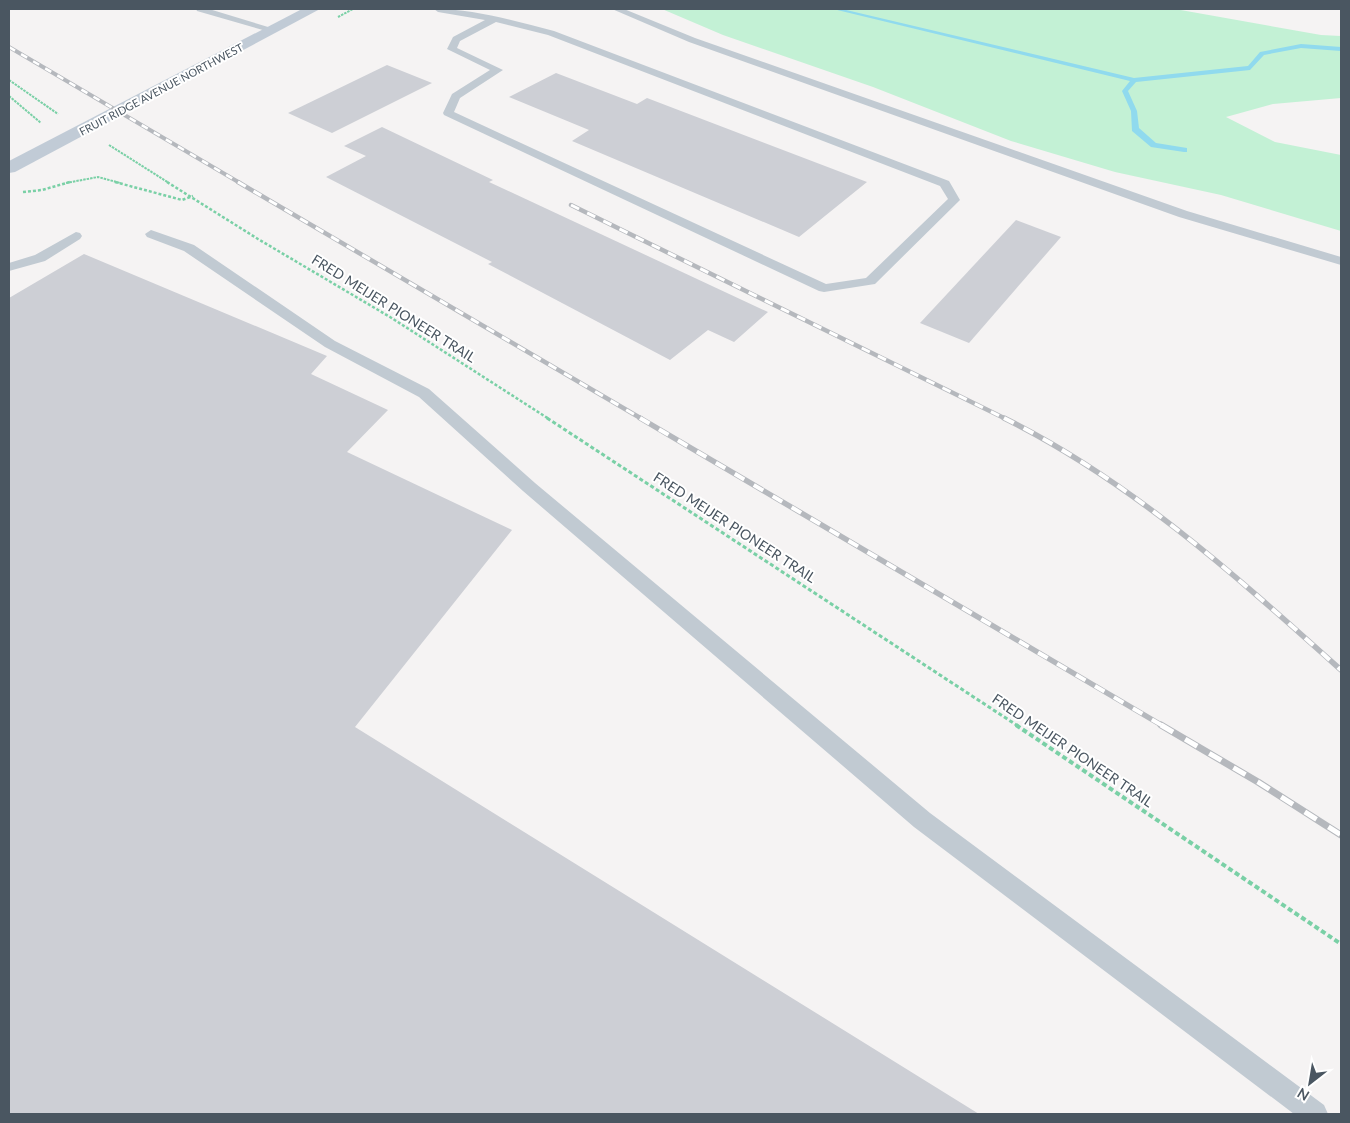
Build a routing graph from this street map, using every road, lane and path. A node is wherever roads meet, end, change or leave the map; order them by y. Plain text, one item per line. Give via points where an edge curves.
1 (200, 9) edge
2 (313, 9) edge
3 (438, 9) edge
4 (617, 9) edge
5 (495, 19) junction
6 (273, 30) junction
7 (9, 80) edge
8 (9, 96) edge
9 (58, 114) dead end
10 (46, 127) dead end
11 (107, 143) dead end
12 (9, 168) edge
13 (20, 191) dead end
14 (193, 196) junction
15 (151, 234) dead end
16 (76, 236) dead end
17 (1341, 262) edge
18 (9, 267) edge
19 (1341, 944) edge
20 (1315, 1114) edge

1 - 6 lane
2 - 6 main road, FRUIT RIDGE AVENUE NORTHWEST
3 - 5 lane
4 - 17 lane via 692,40 1174,211
5 - 5 lane via 551,32 945,184 954,200 870,281 824,288 448,113 456,96 498,70 452,48 456,39
6 - 12 main road, FRUIT RIDGE AVENUE NORTHWEST
7 - 9 path
8 - 10 path
11 - 14 path, FRED MEIJER PIONEER TRAIL
13 - 14 path via 38,191 92,176 182,200
14 - 19 path, FRED MEIJER PIONEER TRAIL via 258,239 390,317 603,454 968,693
15 - 20 lane via 189,248 330,344 424,393 529,488 922,820
16 - 18 lane via 40,258

